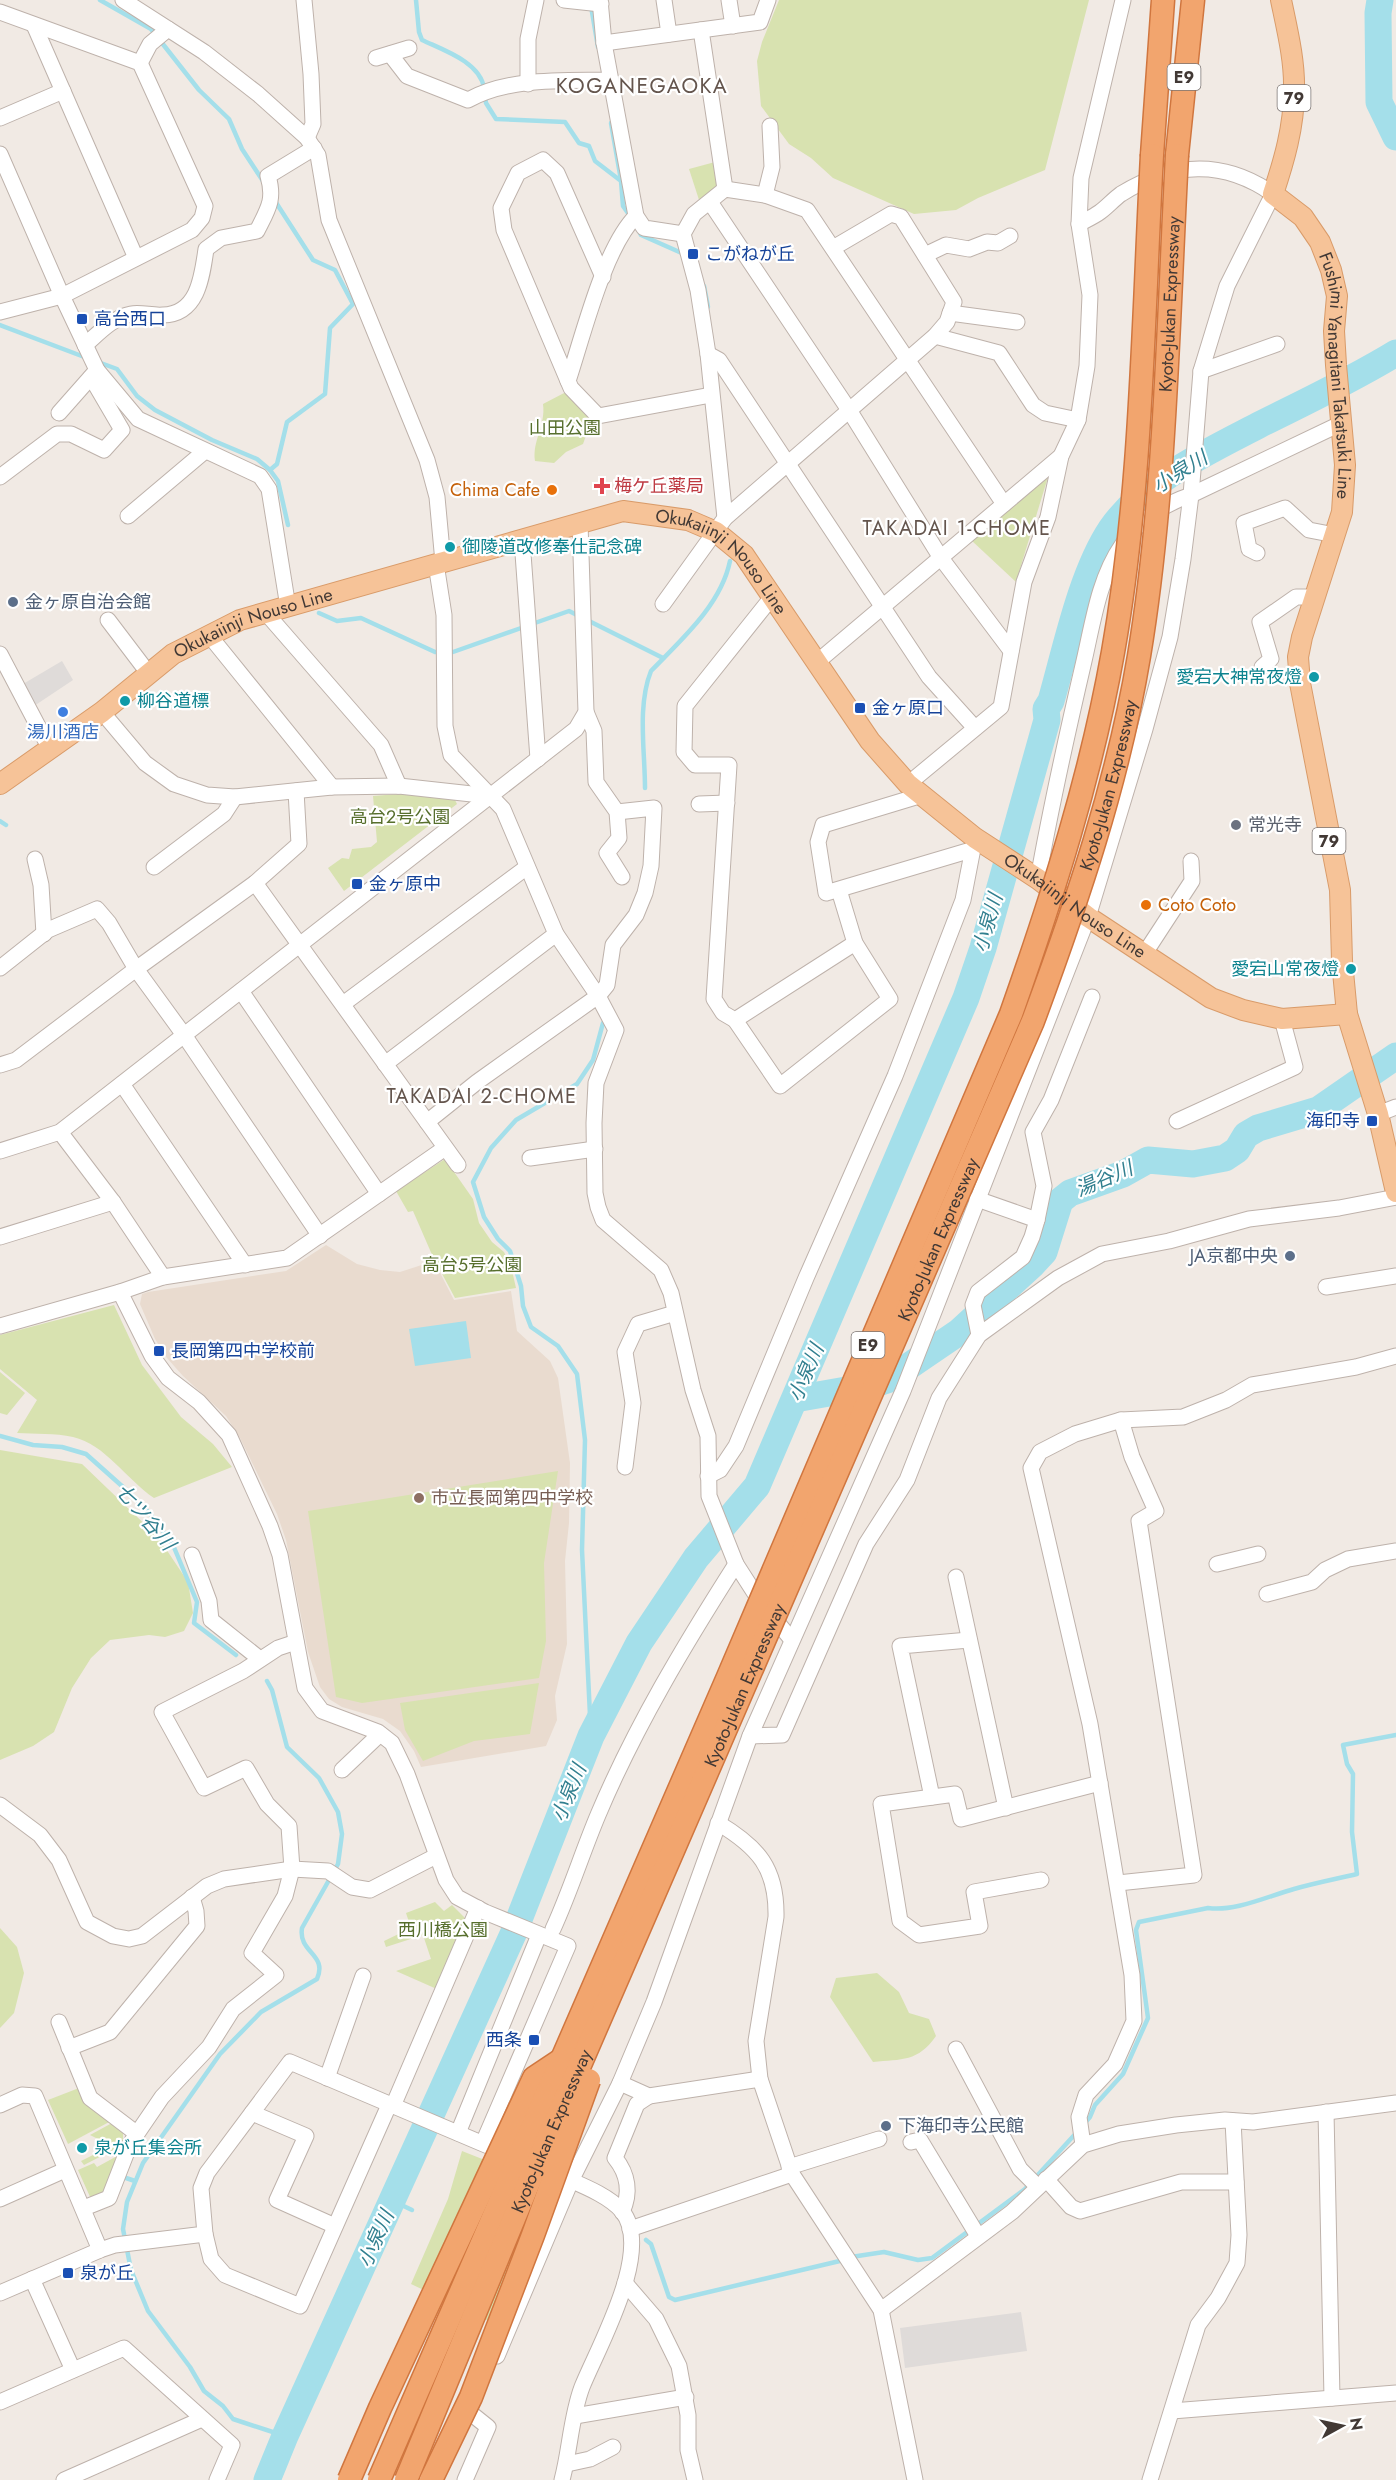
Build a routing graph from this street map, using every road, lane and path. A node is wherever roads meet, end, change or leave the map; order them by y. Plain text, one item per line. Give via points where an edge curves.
1 (123, 0) edge
2 (304, 0) edge
3 (536, 0) edge
4 (564, 0) edge
5 (664, 0) edge
6 (729, 0) edge
7 (768, 0) edge
8 (1123, 0) edge
9 (1162, 0) edge
10 (1193, 0) edge
11 (1281, 0) edge
12 (596, 3) edge
13 (0, 12) edge
14 (34, 25) junction
15 (733, 26) junction
16 (701, 30) junction
17 (669, 34) junction
18 (161, 35) junction
19 (604, 43) junction
20 (409, 48) dead end
21 (140, 63) junction
22 (607, 80) junction
23 (528, 84) junction
24 (63, 91) junction
25 (0, 118) edge
26 (770, 126) dead end
27 (311, 143) junction
28 (0, 154) edge
29 (725, 189) junction
30 (1273, 194) junction
31 (765, 195) junction
32 (710, 202) junction
33 (633, 219) junction
34 (1080, 224) junction
35 (683, 234) junction
36 (1010, 236) dead end
37 (833, 248) junction
38 (925, 255) junction
39 (136, 258) junction
40 (603, 277) junction
41 (62, 296) junction
42 (0, 312) edge
43 (950, 313) junction
44 (1017, 322) dead end
45 (935, 336) junction
46 (1277, 344) dead end
47 (85, 345) junction
48 (708, 354) junction
49 (907, 360) junction
50 (1201, 371) junction
51 (94, 374) junction
52 (568, 381) junction
53 (711, 395) junction
54 (849, 410) junction
55 (59, 413) dead end
56 (1078, 420) junction
57 (1342, 421) junction
58 (205, 451) junction
59 (1061, 456) junction
60 (787, 463) junction
61 (0, 477) edge
62 (1191, 492) junction
63 (1004, 504) junction
64 (128, 516) dead end
65 (580, 523) junction
66 (721, 525) junction
67 (1335, 535) junction
68 (522, 540) junction
69 (1257, 553) dead end
70 (940, 558) junction
71 (439, 563) junction
72 (772, 597) junction
73 (1315, 597) junction
74 (663, 604) dead end
75 (288, 607) junction
76 (882, 607) junction
77 (266, 613) junction
78 (108, 620) dead end
79 (209, 635) junction
80 (1011, 651) junction
81 (0, 654) edge
82 (816, 663) junction
83 (1262, 668) dead end
84 (149, 674) junction
85 (102, 712) junction
86 (586, 712) junction
87 (975, 728) junction
88 (50, 749) junction
89 (538, 759) junction
90 (0, 784) edge
91 (399, 786) junction
92 (332, 787) junction
93 (915, 789) junction
94 (296, 792) junction
95 (490, 796) junction
96 (235, 797) junction
97 (727, 803) junction
98 (699, 804) dead end
99 (617, 812) junction
100 (977, 844) junction
101 (35, 859) dead end
102 (1191, 861) dead end
103 (154, 867) dead end
104 (527, 867) junction
105 (1034, 876) junction
106 (622, 877) dead end
107 (255, 883) junction
108 (839, 890) junction
109 (1088, 917) junction
110 (44, 934) junction
111 (556, 934) junction
112 (855, 942) junction
113 (300, 945) junction
114 (1145, 953) junction
115 (0, 968) edge
116 (136, 969) junction
117 (241, 991) junction
118 (598, 996) junction
119 (1092, 997) dead end
120 (343, 1004) junction
121 (1347, 1014) junction
122 (1282, 1019) junction
123 (735, 1020) junction
124 (184, 1035) junction
125 (385, 1064) junction
126 (0, 1065) edge
127 (122, 1084) junction
128 (1387, 1111) edge
129 (1177, 1121) dead end
130 (427, 1122) junction
131 (60, 1132) junction
132 (446, 1148) junction
133 (595, 1149) junction
134 (0, 1151) edge
135 (530, 1158) dead end
136 (458, 1165) dead end
137 (378, 1194) junction
138 (1396, 1194) edge
139 (977, 1198) junction
140 (113, 1202) junction
141 (1037, 1220) junction
142 (320, 1236) junction
143 (0, 1237) edge
144 (245, 1265) junction
145 (1396, 1276) edge
146 (163, 1277) junction
147 (1326, 1287) dead end
148 (120, 1292) junction
149 (675, 1313) junction
150 (976, 1320) junction
151 (0, 1326) edge
152 (1396, 1356) edge
153 (1121, 1420) junction
154 (625, 1467) dead end
155 (708, 1476) junction
156 (1396, 1551) edge
157 (1258, 1554) dead end
158 (192, 1555) dead end
159 (735, 1559) junction
160 (1217, 1564) dead end
161 (956, 1577) dead end
162 (1267, 1594) dead end
163 (792, 1640) junction
164 (969, 1640) junction
165 (296, 1642) junction
166 (253, 1665) junction
167 (380, 1734) junction
168 (750, 1736) junction
169 (342, 1770) dead end
170 (1100, 1783) junction
171 (932, 1797) junction
172 (0, 1805) edge
173 (1006, 1808) junction
174 (718, 1823) junction
175 (436, 1856) junction
176 (292, 1869) junction
177 (1041, 1880) dead end
178 (1118, 1883) junction
179 (192, 1897) junction
180 (650, 1906) junction
181 (482, 1910) junction
182 (542, 1932) junction
183 (363, 1976) dead end
184 (59, 2022) dead end
185 (69, 2048) junction
186 (956, 2049) dead end
187 (561, 2060) junction
188 (327, 2078) junction
189 (760, 2079) junction
190 (620, 2083) junction
191 (649, 2096) junction
192 (1396, 2103) edge
193 (0, 2105) edge
194 (394, 2107) junction
195 (1326, 2112) junction
196 (252, 2113) junction
197 (1233, 2121) junction
198 (454, 2131) junction
199 (136, 2133) junction
200 (879, 2139) dead end
201 (911, 2142) dead end
202 (483, 2143) junction
203 (1083, 2145) junction
204 (65, 2170) junction
205 (791, 2170) junction
206 (571, 2181) junction
207 (1236, 2181) junction
208 (1042, 2183) junction
209 (0, 2199) edge
210 (84, 2208) junction
211 (622, 2212) junction
212 (335, 2226) junction
213 (630, 2229) junction
214 (205, 2234) junction
215 (978, 2236) junction
216 (108, 2247) junction
217 (33, 2279) junction
218 (625, 2283) junction
219 (0, 2294) edge
220 (881, 2310) junction
221 (73, 2370) junction
222 (1396, 2393) edge
223 (686, 2397) junction
224 (1332, 2398) junction
225 (0, 2402) edge
226 (468, 2411) junction
227 (1172, 2411) junction
228 (575, 2416) junction
229 (202, 2418) junction
230 (613, 2447) dead end
231 (567, 2464) junction
232 (64, 2480) edge
233 (217, 2480) edge
234 (350, 2480) edge
235 (379, 2480) edge
236 (406, 2480) edge
237 (431, 2480) edge
238 (465, 2480) edge
239 (562, 2480) edge
240 (695, 2480) edge
241 (915, 2480) edge
242 (1150, 2480) edge

1 - 18 street
2 - 27 street via 311,74
3 - 23 street via 528,39
4 - 12 street
5 - 17 street
6 - 15 street
7 - 15 street via 760,22
8 - 34 street via 1082,178
9 - 187 highway, Kyoto-Jukan Expressway / E9, bridge via 1136,456 1126,559 1096,739 1065,853 1011,1014
10 - 180 highway, Kyoto-Jukan Expressway / E9, bridge via 1177,155 1151,562 1139,656 1096,841 1033,1021
11 - 30 main road, 79 via 1294,91 1287,153
12 - 19 street
13 - 14 street
14 - 21 street
14 - 24 street
15 - 16 street
16 - 17 street
16 - 29 street
17 - 19 street
18 - 21 street
18 - 27 street via 204,52
19 - 22 street
20 - 23 street via 383,56 407,76 468,100 495,88
21 - 39 street via 205,206 202,218 192,230
22 - 23 street
22 - 33 street
24 - 25 street
24 - 39 street
26 - 31 street via 772,167
27 - 47 street via 268,176 272,191 258,231 221,238 206,249 201,285 186,309 165,315 132,314 114,320
27 - 71 street via 318,155 329,220 427,460 438,497
28 - 41 street
29 - 31 street
29 - 32 street
30 - 34 street via 1238,174 1190,168 1157,176 1120,195
30 - 50 street via 1227,286
30 - 57 main road, Fushimi Yanagitani Takatsuki Line / 79 via 1303,217 1320,242 1331,270 1337,296 1334,331
31 - 37 street via 807,210
32 - 35 street via 694,214
32 - 54 street
33 - 35 street via 644,228
33 - 40 street via 625,227
34 - 56 street via 1090,295 1087,366
35 - 48 street via 698,290
36 - 38 street via 998,243 987,242 969,249 946,245
37 - 38 street via 891,214 901,217
37 - 49 street
38 - 43 street via 954,302
39 - 41 street
40 - 52 street
40 - 52 street via 557,173 543,160 518,172 501,208 504,230
41 - 42 street
41 - 47 street
43 - 44 street
43 - 45 street
45 - 49 street
45 - 56 street via 999,353 1032,405 1046,413
46 - 50 street
47 - 51 street
48 - 53 street
48 - 60 street via 719,360
49 - 54 street
49 - 63 street
50 - 62 street
51 - 55 street
51 - 58 street via 138,419
51 - 61 street via 122,430 104,450 70,434 57,434
52 - 53 street via 598,416
53 - 66 street
54 - 60 street
54 - 70 street
56 - 59 street
57 - 62 street
57 - 67 main road, Fushimi Yanagitani Takatsuki Line / 79 via 1345,465 1342,512
58 - 64 street
58 - 75 street via 260,476 269,489
59 - 63 street
59 - 80 street via 1048,516 1024,582
60 - 66 street
60 - 76 street
62 - 105 street via 1142,520 1121,546 1103,583
62 - 109 street via 1170,637
63 - 70 street
65 - 66 main road, Okukaiinji Nouso Line via 623,511
65 - 68 main road, Okukaiinji Nouso Line
65 - 86 street
66 - 72 main road, Okukaiinji Nouso Line
66 - 74 street
67 - 69 street via 1309,530 1284,508 1244,523 1249,549
67 - 73 main road, Fushimi Yanagitani Takatsuki Line / 79
68 - 71 main road, Okukaiinji Nouso Line
68 - 89 street
70 - 76 street
70 - 80 street
71 - 75 main road, Okukaiinji Nouso Line
71 - 95 street via 444,615 445,726 451,755
72 - 82 main road, Okukaiinji Nouso Line
72 - 97 street via 685,705 684,752 695,765 729,765
73 - 83 street via 1296,597 1260,622 1271,659
73 - 121 main road, Fushimi Yanagitani Takatsuki Line / 79 via 1298,657 1340,890
75 - 77 main road, Okukaiinji Nouso Line
76 - 82 street
76 - 87 street via 929,677
77 - 79 main road, Okukaiinji Nouso Line
77 - 91 street via 381,745
78 - 84 street
79 - 84 main road, Okukaiinji Nouso Line via 172,654
79 - 92 street
80 - 87 street via 1001,707
81 - 88 street
82 - 93 main road, Okukaiinji Nouso Line via 870,741
84 - 85 main road, Okukaiinji Nouso Line
85 - 88 main road, Okukaiinji Nouso Line
85 - 96 street via 145,763 174,784 207,795
86 - 89 street via 576,729
86 - 99 street via 594,731 596,782
87 - 93 street
88 - 90 main road, Okukaiinji Nouso Line
89 - 95 street
91 - 92 street
91 - 95 street
92 - 94 street
93 - 100 main road, Okukaiinji Nouso Line
93 - 108 street via 822,825 818,842 826,893
94 - 96 street
94 - 107 street via 299,844
95 - 104 street via 503,809
95 - 113 street
96 - 103 street via 224,814
97 - 98 street
97 - 123 street via 714,999 723,1013
99 - 106 street via 619,838 607,853
99 - 118 street via 654,808 651,866 645,893 636,915 614,945 607,985
100 - 105 main road, Okukaiinji Nouso Line
100 - 108 street
100 - 155 street via 963,900 895,1076 736,1446 720,1470
101 - 110 street
102 - 114 street via 1192,881
104 - 111 street
104 - 120 street
105 - 109 main road, Okukaiinji Nouso Line
107 - 113 street
107 - 116 street
108 - 112 street
109 - 114 main road, Okukaiinji Nouso Line
109 - 139 street
110 - 115 street
110 - 116 street via 97,909
111 - 118 street
111 - 125 street
112 - 123 street
112 - 123 street via 890,999 780,1086
113 - 117 street
113 - 120 street
114 - 122 main road, Okukaiinji Nouso Line via 1211,998
116 - 124 street
116 - 126 street via 16,1060
117 - 124 street
117 - 137 street
118 - 130 street
118 - 133 street via 616,1030 596,1083
119 - 141 street via 1051,1100 1033,1132 1044,1186
120 - 125 street
121 - 122 main road, Okukaiinji Nouso Line
121 - 128 main road, Fushimi Yanagitani Takatsuki Line / 79 via 1366,1076
122 - 129 street via 1295,1067
124 - 127 street
124 - 142 street
125 - 130 street
127 - 131 street
127 - 144 street
128 - 138 main road, Fushimi Yanagitani Takatsuki Line / 79
130 - 132 street
131 - 134 street
131 - 140 street
132 - 136 street
132 - 137 street
133 - 135 street
133 - 149 street via 595,1193 603,1220 661,1270
137 - 142 street
138 - 150 street via 1339,1208 1249,1219 1102,1254
139 - 141 street
139 - 163 street via 903,1391
140 - 143 street
140 - 146 street
141 - 150 street via 1023,1257 978,1292
142 - 144 street via 287,1258
144 - 146 street
145 - 147 street
146 - 148 street
148 - 151 street
148 - 165 street via 152,1356 168,1378 199,1402 229,1435 280,1555
149 - 154 street via 638,1324 625,1352 633,1404
149 - 155 street via 708,1436
150 - 168 street via 939,1398 907,1480 866,1544 782,1735
152 - 153 street via 1252,1385 1183,1417
153 - 170 street via 1075,1434 1040,1452 1031,1468
153 - 178 street via 1132,1457 1156,1511 1139,1521 1194,1875
155 - 159 street via 709,1496
156 - 162 street via 1348,1559 1312,1582
157 - 160 street
158 - 166 street via 210,1601 211,1620
159 - 163 street via 761,1603
159 - 182 street via 629,1751 598,1816 571,1887
161 - 164 street
163 - 168 street
164 - 171 street via 900,1646
164 - 173 street
165 - 166 street via 278,1648
165 - 167 street via 305,1688 322,1711
166 - 176 street via 162,1712 204,1788 246,1768 267,1804 289,1826
167 - 169 street
167 - 175 street via 392,1743 407,1774
168 - 174 street
170 - 173 street
170 - 178 street
171 - 173 street via 955,1794 962,1819
171 - 177 street via 881,1804 900,1921 920,1935 980,1926 974,1892
172 - 179 street via 40,1835 59,1860 87,1922 113,1936 142,1936
174 - 189 street via 758,1853 776,1897 774,1937 756,2041
174 - 190 street via 654,2002
175 - 176 street via 370,1890 352,1887 334,1875
175 - 181 street via 457,1897
176 - 179 street via 224,1879
176 - 199 street via 285,1896 252,1953 276,1975 233,2010 209,2046 162,2097
178 - 203 street via 1132,1975 1134,2021 1115,2064 1086,2095 1079,2117
179 - 185 street via 197,1926 110,2032
180 - 236 highway, Kyoto-Jukan Expressway / E9, bridge via 527,2187
180 - 237 highway, bridge via 533,2235 471,2397
181 - 182 street
181 - 194 street
182 - 198 street
182 - 202 street via 568,1946
183 - 188 street
184 - 185 street
185 - 199 street via 90,2098
186 - 208 street via 1020,2169
187 - 234 highway, bridge via 534,2078
187 - 235 highway, Kyoto-Jukan Expressway / E9, bridge
188 - 194 street
188 - 196 street via 290,2062
189 - 191 street
189 - 205 street
190 - 191 street
190 - 206 street
191 - 211 street via 637,2104 615,2157 627,2184
192 - 195 street
193 - 204 street via 22,2095 35,2096
194 - 198 street
194 - 212 street
195 - 197 street via 1254,2122
195 - 224 street
196 - 212 street via 306,2136 277,2200
196 - 214 street via 201,2188
197 - 203 street via 1141,2130
197 - 207 street
198 - 202 street
199 - 210 street via 109,2198
200 - 205 street
201 - 215 street via 920,2140
202 - 206 street
203 - 208 street
204 - 209 street
204 - 210 street
205 - 213 street
205 - 220 street
206 - 211 street via 600,2195
206 - 226 street via 501,2349
207 - 208 street via 1181,2182 1080,2211
207 - 227 street via 1237,2263 1198,2325
208 - 215 street via 1012,2212
210 - 216 street
211 - 213 street
212 - 214 street via 300,2306 225,2275 211,2259
213 - 218 street
214 - 216 street
215 - 220 street
216 - 217 street
217 - 219 street
217 - 221 street
218 - 223 street via 665,2335
218 - 228 street
220 - 241 street
221 - 225 street
221 - 229 street via 124,2348
222 - 224 street
223 - 228 street
223 - 240 street via 688,2450
224 - 227 street
226 - 237 street
226 - 238 street via 488,2427
227 - 242 street
228 - 231 street
229 - 232 street
229 - 233 street via 232,2445
230 - 231 street via 590,2459
231 - 239 street

